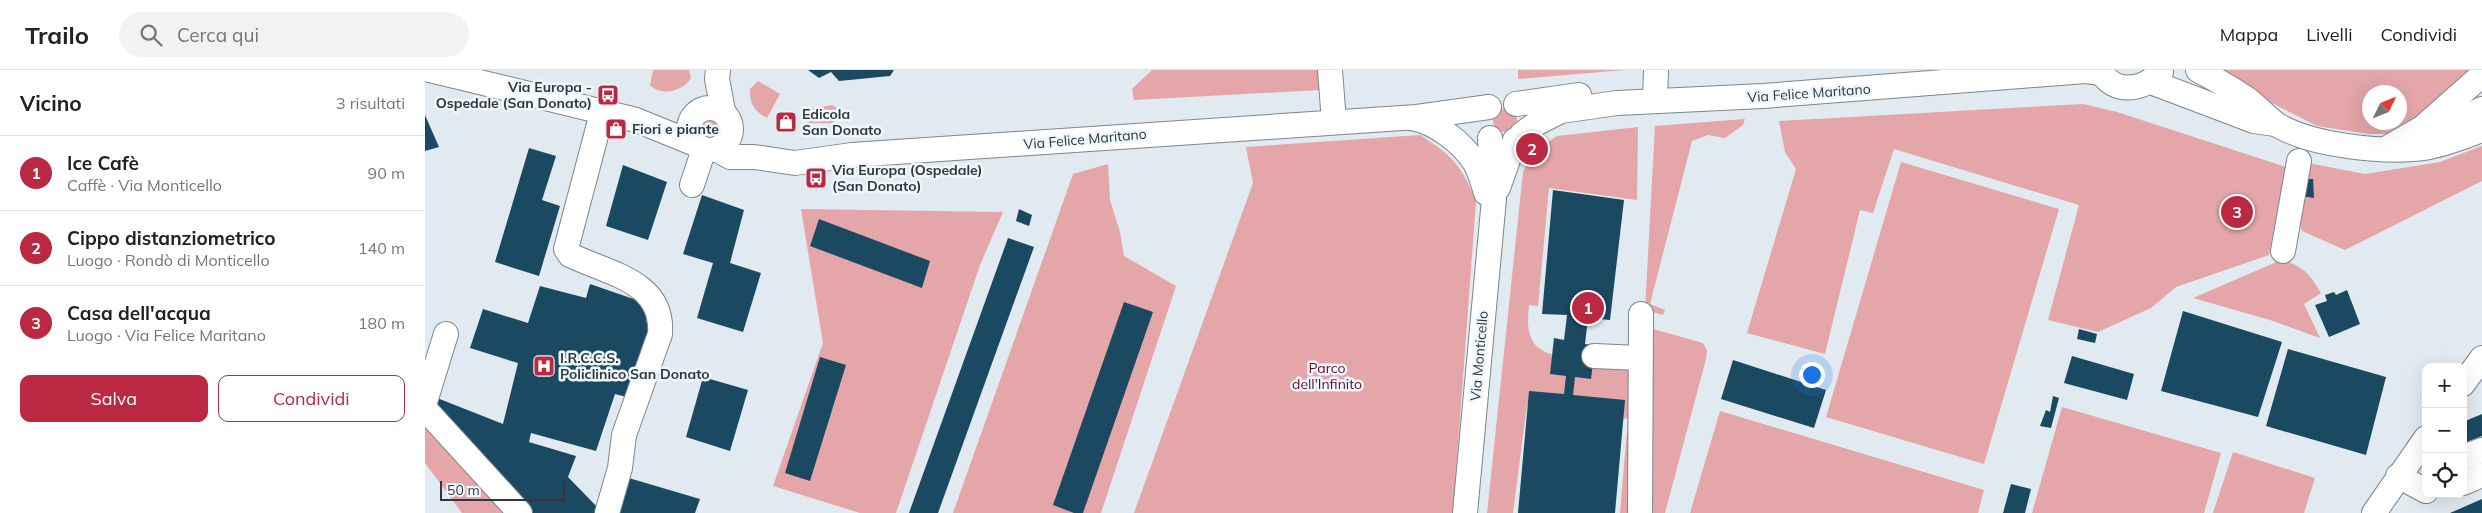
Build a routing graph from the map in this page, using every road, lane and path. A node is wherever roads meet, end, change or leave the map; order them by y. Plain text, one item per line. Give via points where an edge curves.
1 (430, 70) edge
2 (1329, 70) edge
3 (1920, 70) edge
4 (2198, 70) edge
5 (2101, 72) edge
6 (718, 75) edge
7 (2482, 75) edge
8 (2157, 76) edge
9 (1655, 86) edge
10 (1516, 104) junction
11 (1489, 107) junction
12 (2482, 109) edge
13 (602, 112) junction
14 (1411, 117) junction
15 (1334, 122) junction
16 (2278, 125) junction
17 (709, 130) junction
18 (2482, 130) edge
19 (1487, 134) junction
20 (1518, 137) junction
21 (2387, 148) junction
22 (2425, 148) junction
23 (2299, 161) dead end
24 (692, 186) dead end
25 (1495, 199) junction
26 (2283, 252) dead end
27 (1489, 254) junction
28 (1641, 314) dead end
29 (446, 334) dead end
30 (1594, 356) dead end
31 (1640, 358) junction
32 (2482, 358) edge
33 (2467, 379) edge
34 (425, 402) edge
35 (425, 409) edge
36 (2422, 450) edge
37 (2482, 450) edge
38 (2467, 456) edge
39 (2398, 476) junction
40 (2482, 476) edge
41 (2467, 482) edge
42 (2422, 489) edge
43 (520, 513) edge
44 (607, 513) edge
45 (1465, 513) edge
46 (1640, 513) edge
47 (2374, 513) edge

1 - 13 street, Via Felice Maritano
2 - 15 street
3 - 9 street, Via Felice Maritano via 1763,82
4 - 16 street via 2246,98
5 - 8 street via 2112,83 2125,88 2139,88
5 - 9 street, Via Felice Maritano via 1809,93
6 - 17 street
7 - 21 street via 2423,128
8 - 16 street via 2254,121
9 - 10 street, Via Felice Maritano
9 - 20 street, Via Felice Maritano via 1617,103 1561,111
10 - 11 street via 1502,100
10 - 20 street via 1525,123
11 - 14 street, Via Felice Maritano
11 - 19 street via 1484,114
12 - 22 street via 2452,124
13 - 17 street, Via Felice Maritano via 641,122
13 - 44 street via 566,249 570,255 640,288 654,302 661,319 661,334 624,435 620,468
14 - 15 street, Via Felice Maritano
14 - 19 street, Via Felice Maritano via 1459,123
14 - 27 street via 1453,140 1475,163 1487,198
15 - 17 street, Via Felice Maritano via 852,155 795,163 730,157
16 - 21 street via 2309,139 2331,144
17 - 24 street
18 - 22 street
19 - 20 street via 1497,142 1506,143
19 - 25 street, Via Monticello
20 - 25 street, Via Monticello
21 - 22 street
23 - 26 street
25 - 27 street, Via Monticello
27 - 45 street, Via Monticello
28 - 31 street
29 - 34 street
30 - 31 street
31 - 46 street
32 - 33 street
35 - 43 street
36 - 39 street
37 - 38 street
39 - 42 street
39 - 47 street
40 - 41 street

